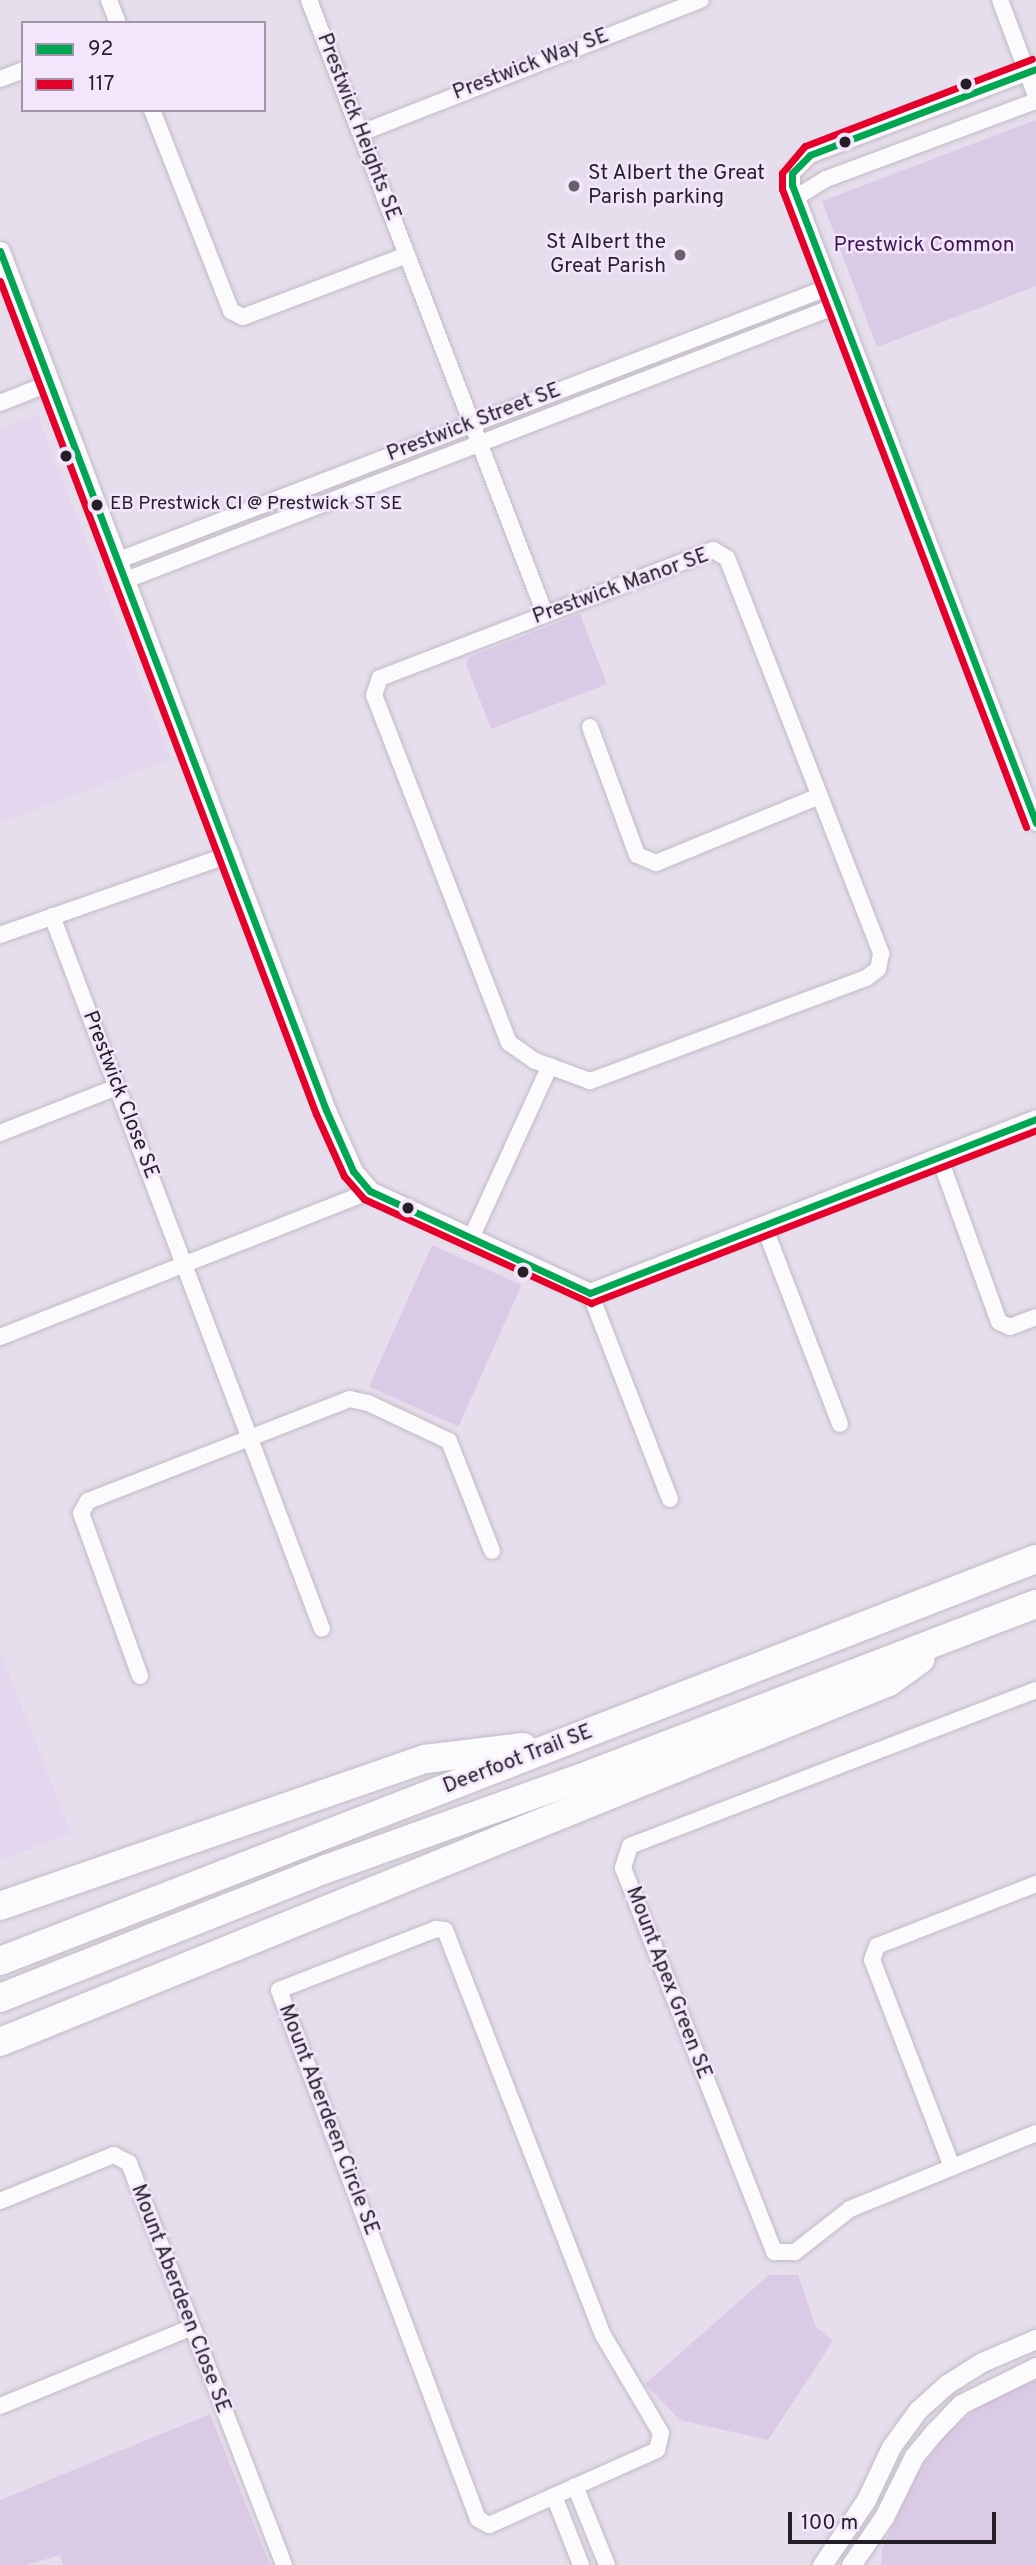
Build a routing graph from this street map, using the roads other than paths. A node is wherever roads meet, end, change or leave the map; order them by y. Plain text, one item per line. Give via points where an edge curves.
1 (110, 0) edge
2 (309, 0) edge
3 (701, 0) edge
4 (1000, 0) edge
5 (117, 21) edge
6 (21, 71) edge
7 (1032, 71) edge
8 (0, 79) edge
9 (1036, 99) edge
10 (153, 112) edge
11 (361, 133) junction
12 (797, 197) junction
13 (0, 251) edge
14 (407, 255) junction
15 (829, 286) junction
16 (836, 306) junction
17 (50, 383) junction
18 (0, 403) edge
19 (473, 424) junction
20 (480, 443) junction
21 (119, 560) junction
22 (126, 580) junction
23 (545, 614) junction
24 (590, 727) dead end
25 (817, 797) junction
26 (1036, 823) edge
27 (231, 853) junction
28 (52, 916) junction
29 (0, 935) edge
30 (550, 1066) junction
31 (117, 1087) junction
32 (1036, 1119) edge
33 (0, 1133) edge
34 (940, 1159) junction
35 (370, 1191) junction
36 (764, 1226) junction
37 (472, 1236) junction
38 (183, 1263) junction
39 (590, 1293) junction
40 (1036, 1317) edge
41 (0, 1336) edge
42 (840, 1424) dead end
43 (248, 1439) junction
44 (670, 1499) dead end
45 (492, 1551) dead end
46 (1036, 1559) edge
47 (1036, 1604) edge
48 (322, 1629) dead end
49 (957, 1635) junction
50 (140, 1676) dead end
51 (1036, 1690) edge
52 (564, 1742) junction
53 (1036, 1884) edge
54 (0, 1906) edge
55 (0, 1961) edge
56 (0, 1998) edge
57 (0, 2042) edge
58 (1036, 2133) edge
59 (952, 2167) junction
60 (0, 2201) edge
61 (190, 2328) junction
62 (1036, 2339) edge
63 (1036, 2367) edge
64 (0, 2406) edge
65 (575, 2486) junction
66 (554, 2496) junction
67 (838, 2562) edge
68 (284, 2565) edge
69 (581, 2565) edge
70 (607, 2565) edge

1 - 5 street
2 - 11 street, Prestwick Heights SE
3 - 11 street, Prestwick Way SE
4 - 7 street
6 - 8 street
7 - 9 street
7 - 12 street via 810,155 792,173
9 - 12 street via 826,179
10 - 14 street via 231,311 243,317
11 - 14 street, Prestwick Heights SE
12 - 15 street
13 - 17 street
14 - 19 street, Prestwick Heights SE
15 - 16 street
15 - 19 street, Prestwick Street SE
16 - 20 street, Prestwick Street SE
16 - 26 street
17 - 18 street
17 - 21 street
19 - 20 street, Prestwick Heights SE
19 - 21 street, Prestwick Street SE
20 - 22 street, Prestwick Street SE
20 - 23 street, Prestwick Heights SE
21 - 22 street
22 - 27 street
23 - 25 street, Prestwick Manor SE via 713,550 727,558
23 - 30 street, Prestwick Manor SE via 380,678 374,695 509,1043
24 - 25 street via 637,855 656,863
25 - 30 street, Prestwick Manor SE via 881,954 878,969 866,978 590,1081
27 - 28 street
27 - 35 street via 326,1110 353,1171
28 - 29 street
28 - 31 street, Prestwick Close SE
30 - 37 street
31 - 33 street
31 - 38 street, Prestwick Close SE
32 - 34 street
34 - 36 street
34 - 40 street via 999,1322 1010,1327
35 - 37 street
35 - 38 street
36 - 39 street
36 - 42 street
37 - 39 street
38 - 41 street
38 - 43 street, Prestwick Close SE
39 - 44 street
43 - 45 street via 350,1399 368,1402 449,1441
43 - 48 street, Prestwick Close SE
43 - 50 street via 88,1501 81,1513
46 - 52 highway, Deerfoot Trail SE
47 - 49 highway, Deerfoot Trail SE
49 - 56 highway, Deerfoot Trail SE via 326,1869
49 - 57 highway via 888,1682
51 - 59 street, Mount Apex Green SE via 630,1846 623,1868 774,2252 795,2252 850,2210
52 - 54 highway via 425,1759
52 - 55 highway, Deerfoot Trail SE
53 - 59 street via 877,1946 872,1960
58 - 59 street, Mount Apex Green SE
60 - 61 street, Mount Aberdeen Close SE via 114,2155 129,2164
61 - 64 street
61 - 68 street, Mount Aberdeen Close SE
62 - 67 street via 982,2362 918,2410 891,2447
63 - 67 street via 961,2404 914,2456 884,2517
65 - 66 street, Mount Aberdeen Circle SE
65 - 66 street, Mount Aberdeen Circle SE via 657,2449 661,2432 603,2335 445,1930 436,1929 279,1990 478,2519 489,2525
65 - 70 street
66 - 69 street

